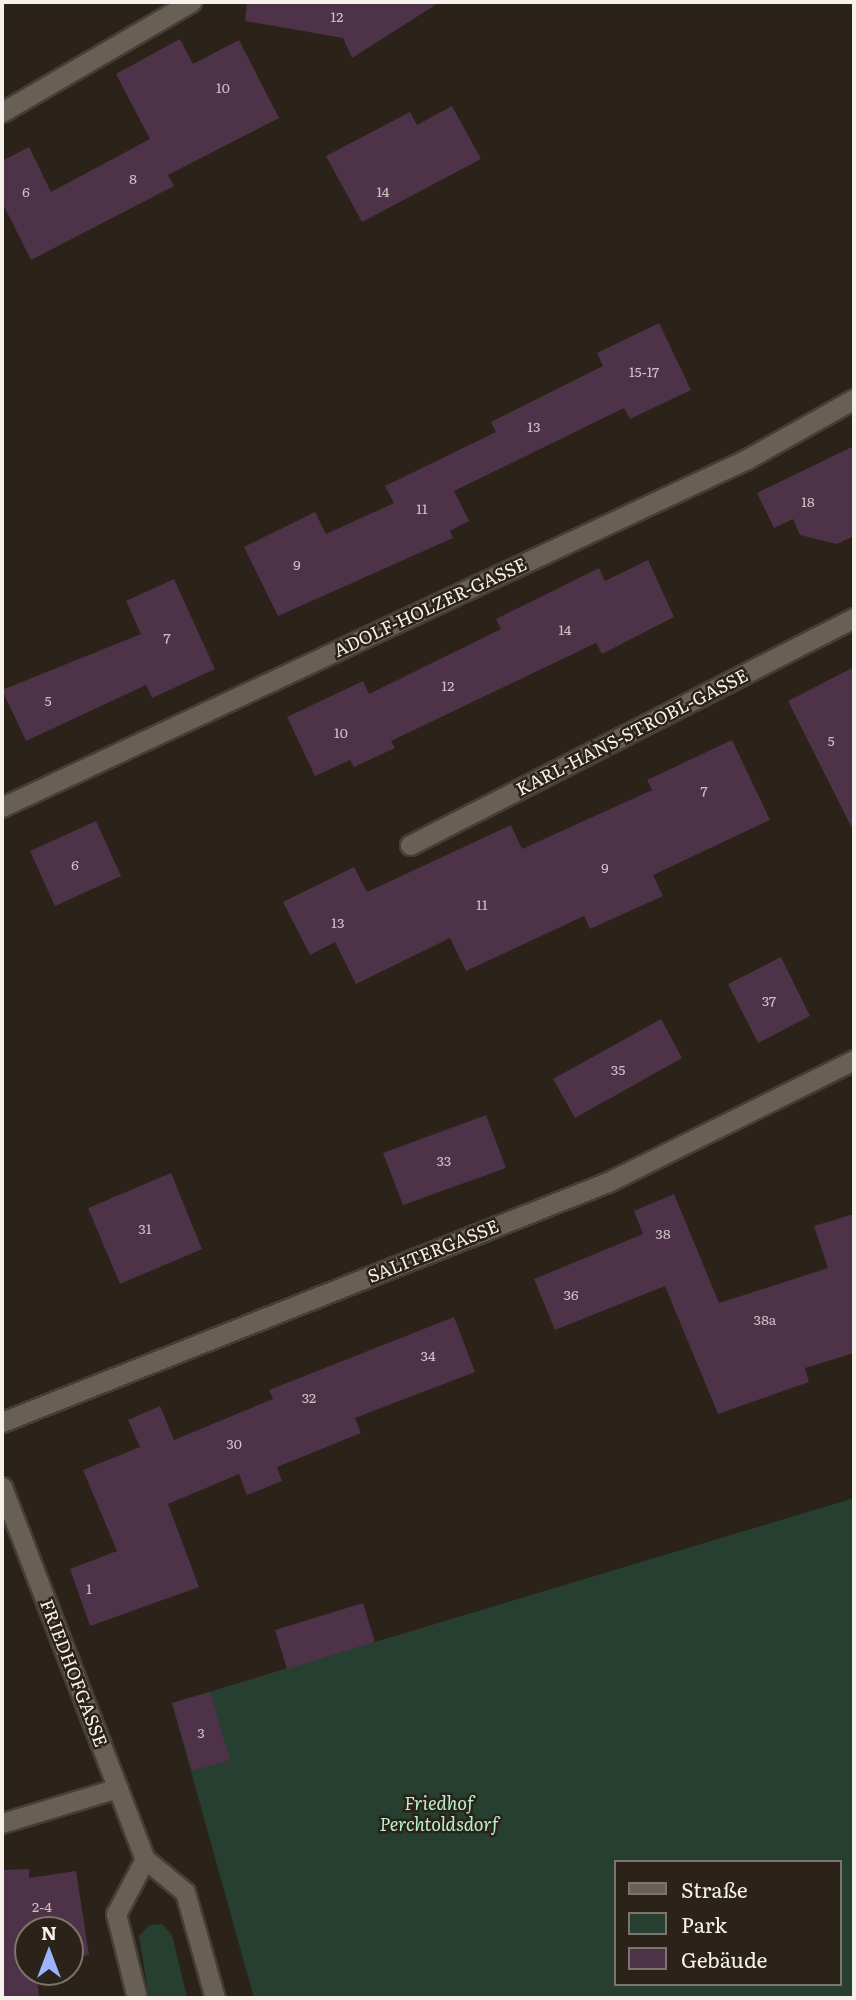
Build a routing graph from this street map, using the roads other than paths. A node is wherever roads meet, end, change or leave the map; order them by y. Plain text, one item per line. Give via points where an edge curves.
1 (191, 2) edge
2 (2, 112) edge
3 (854, 398) edge
4 (854, 618) edge
5 (2, 807) edge
6 (410, 845) dead end
7 (854, 1060) edge
8 (2, 1422) edge
9 (2, 1487) edge
10 (118, 1788) junction
11 (2, 1823) edge
12 (145, 1859) junction
13 (137, 1998) edge
14 (215, 1998) edge

1 - 2 street
3 - 5 street, ADOLF-HOLZER-GASSE via 747,459
4 - 6 street, KARL-HANS-STROBL-GASSE
7 - 8 street, SALITERGASSE via 608,1182
9 - 10 street, FRIEDHOFGASSE
10 - 11 street
10 - 12 street, FRIEDHOFGASSE
12 - 13 street via 116,1914
12 - 14 street, FRIEDHOFGASSE via 185,1892

